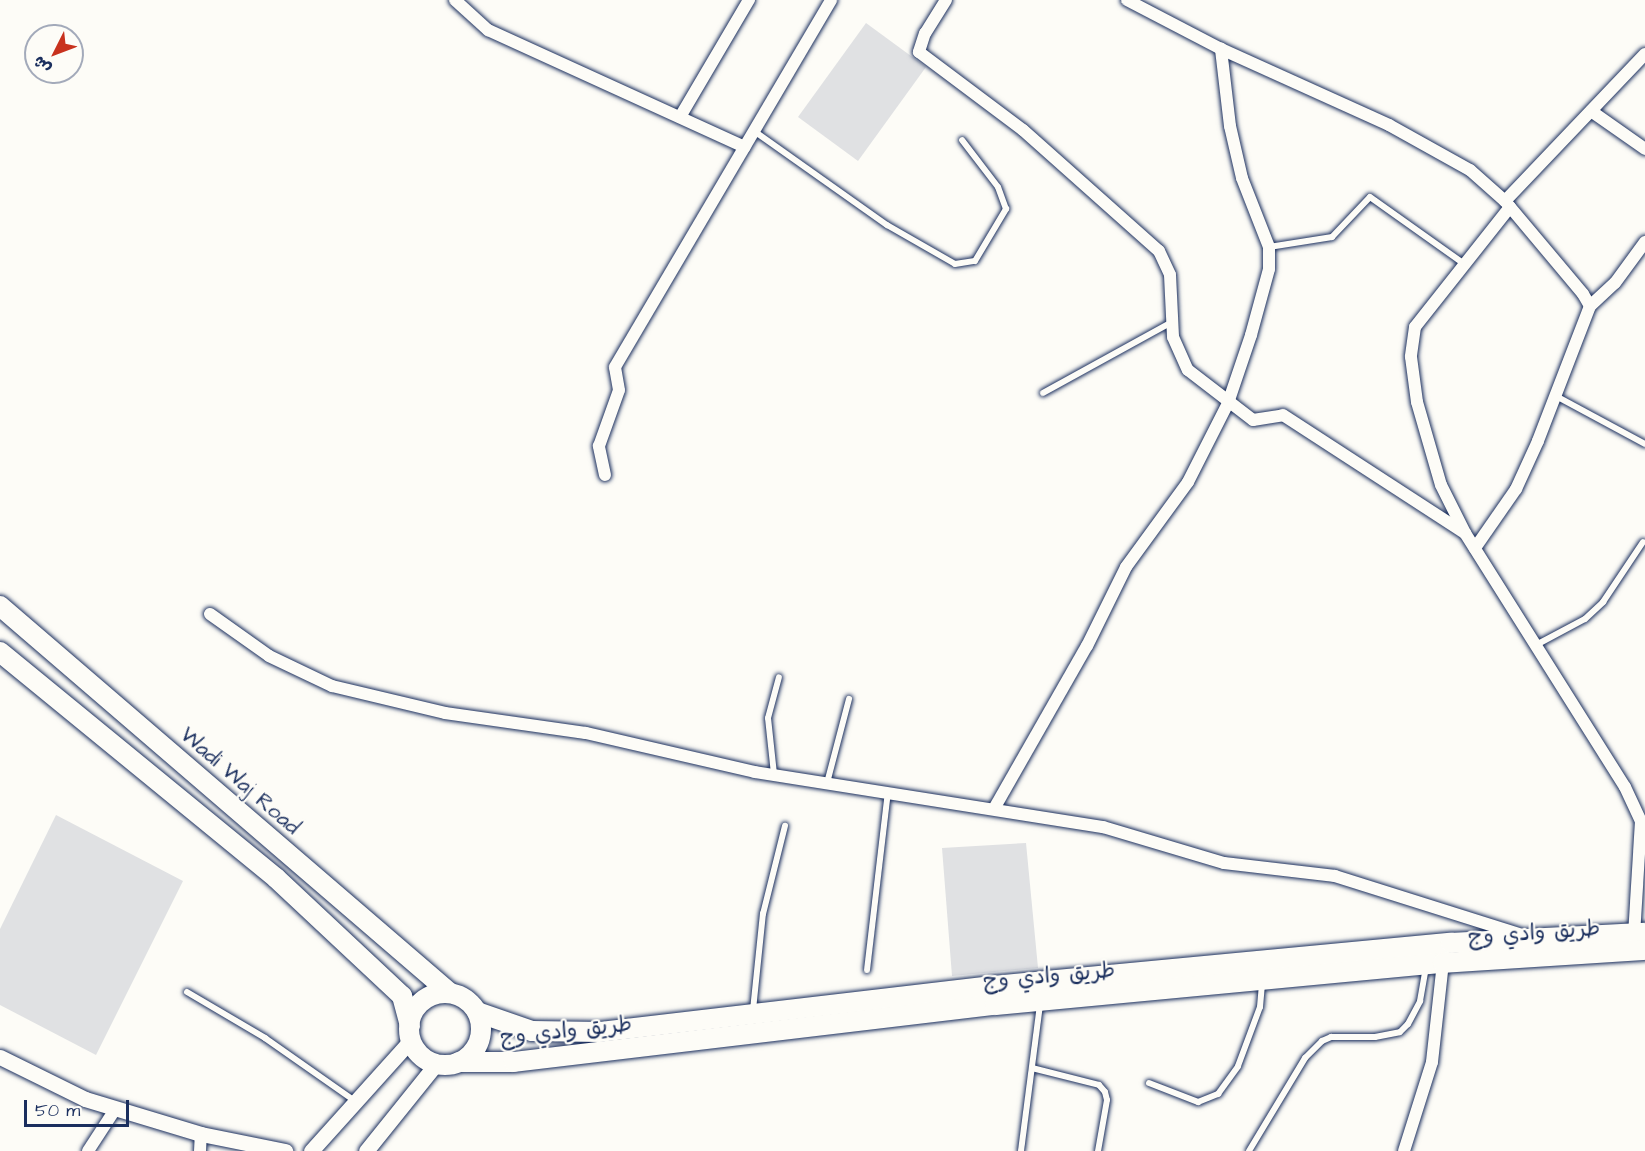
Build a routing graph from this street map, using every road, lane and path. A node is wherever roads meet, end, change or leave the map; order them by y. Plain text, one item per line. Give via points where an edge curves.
1 (455, 0) edge
2 (749, 0) edge
3 (831, 0) edge
4 (946, 0) edge
5 (1127, 0) edge
6 (1221, 49) junction
7 (1645, 54) edge
8 (1591, 111) junction
9 (680, 117) junction
10 (754, 131) junction
11 (962, 140) dead end
12 (745, 147) junction
13 (1645, 149) edge
14 (1508, 204) junction
15 (1269, 247) junction
16 (1643, 248) edge
17 (1464, 263) junction
18 (1590, 306) junction
19 (1173, 322) junction
20 (1043, 393) dead end
21 (1553, 395) junction
22 (1228, 403) junction
23 (1645, 444) edge
24 (604, 475) dead end
25 (1465, 533) junction
26 (1643, 542) dead end
27 (1475, 548) junction
28 (0, 606) edge
29 (210, 614) dead end
30 (1536, 645) junction
31 (0, 652) edge
32 (779, 677) dead end
33 (849, 699) dead end
34 (774, 775) junction
35 (828, 783) junction
36 (888, 792) junction
37 (995, 807) junction
38 (785, 826) dead end
39 (1535, 938) junction
40 (1641, 939) edge
41 (1435, 964) junction
42 (867, 970) dead end
43 (1262, 980) junction
44 (187, 992) dead end
45 (448, 992) junction
46 (1041, 1001) junction
47 (477, 1012) junction
48 (753, 1014) junction
49 (410, 1033) junction
50 (0, 1057) edge
51 (459, 1062) junction
52 (436, 1064) junction
53 (1032, 1068) junction
54 (1149, 1083) dead end
55 (355, 1102) junction
56 (116, 1108) junction
57 (201, 1134) junction
58 (88, 1151) edge
59 (200, 1151) edge
60 (285, 1151) edge
61 (311, 1151) edge
62 (366, 1151) edge
63 (1021, 1151) edge
64 (1098, 1151) edge
65 (1249, 1151) edge
66 (1404, 1151) edge

1 - 9 street via 489,30
2 - 9 street
3 - 10 street
4 - 19 street via 925,33 919,52 1014,122 1160,250 1170,275
5 - 6 street
6 - 14 street via 1389,125 1470,170
6 - 15 street via 1230,126 1242,178
7 - 8 street
8 - 13 street
8 - 14 street
9 - 12 street
10 - 11 lane via 887,225 955,264 975,261 1006,208 998,187
10 - 12 street
12 - 24 street via 615,367 619,390 598,446
14 - 17 street
14 - 18 street
15 - 17 lane via 1332,237 1370,197
15 - 22 street via 1269,269
16 - 18 street
17 - 25 street via 1415,327 1410,357 1416,402 1441,485
18 - 21 street
19 - 20 lane
19 - 22 street via 1177,350 1188,370
21 - 23 lane
21 - 27 street via 1516,489
22 - 25 street via 1253,420 1283,415
22 - 37 street via 1188,482 1126,567 1087,646
25 - 27 street
26 - 30 lane via 1603,602 1585,619
27 - 30 street
28 - 45 main road, Wadi Waj Road
29 - 34 street via 229,632 268,656 332,686 445,713 586,733
30 - 40 street via 1625,787 1641,821
31 - 49 main road via 276,878 402,996
32 - 34 lane via 768,718
33 - 35 lane
34 - 35 street
35 - 36 street
36 - 37 street
36 - 42 lane
37 - 39 street via 1103,827 1224,863 1335,876
38 - 48 lane via 763,914
39 - 40 main road, طريق وادي وج
39 - 48 main road, طريق وادي وج via 993,986
40 - 41 main road, طريق وادي وج
41 - 43 main road, طريق وادي وج
41 - 65 lane via 1420,1001 1400,1032 1322,1041 1305,1058
41 - 66 street via 1432,1062
43 - 46 main road, طريق وادي وج
43 - 54 lane via 1260,1007 1238,1066 1218,1094 1198,1102
44 - 55 lane via 265,1038
45 - 47 main road via 460,995
45 - 49 main road via 426,998 417,1007
46 - 51 main road, طريق وادي وج via 514,1062
46 - 53 lane
47 - 48 main road, طريق وادي وج via 505,1025 562,1034
47 - 51 main road via 481,1035 469,1056
49 - 52 main road via 425,1059
49 - 55 street
50 - 56 street via 85,1099
51 - 52 main road
52 - 62 street
53 - 63 lane
53 - 64 lane via 1099,1085 1105,1092 1107,1101
55 - 61 street
56 - 57 street
56 - 58 street
57 - 59 street
57 - 60 street

